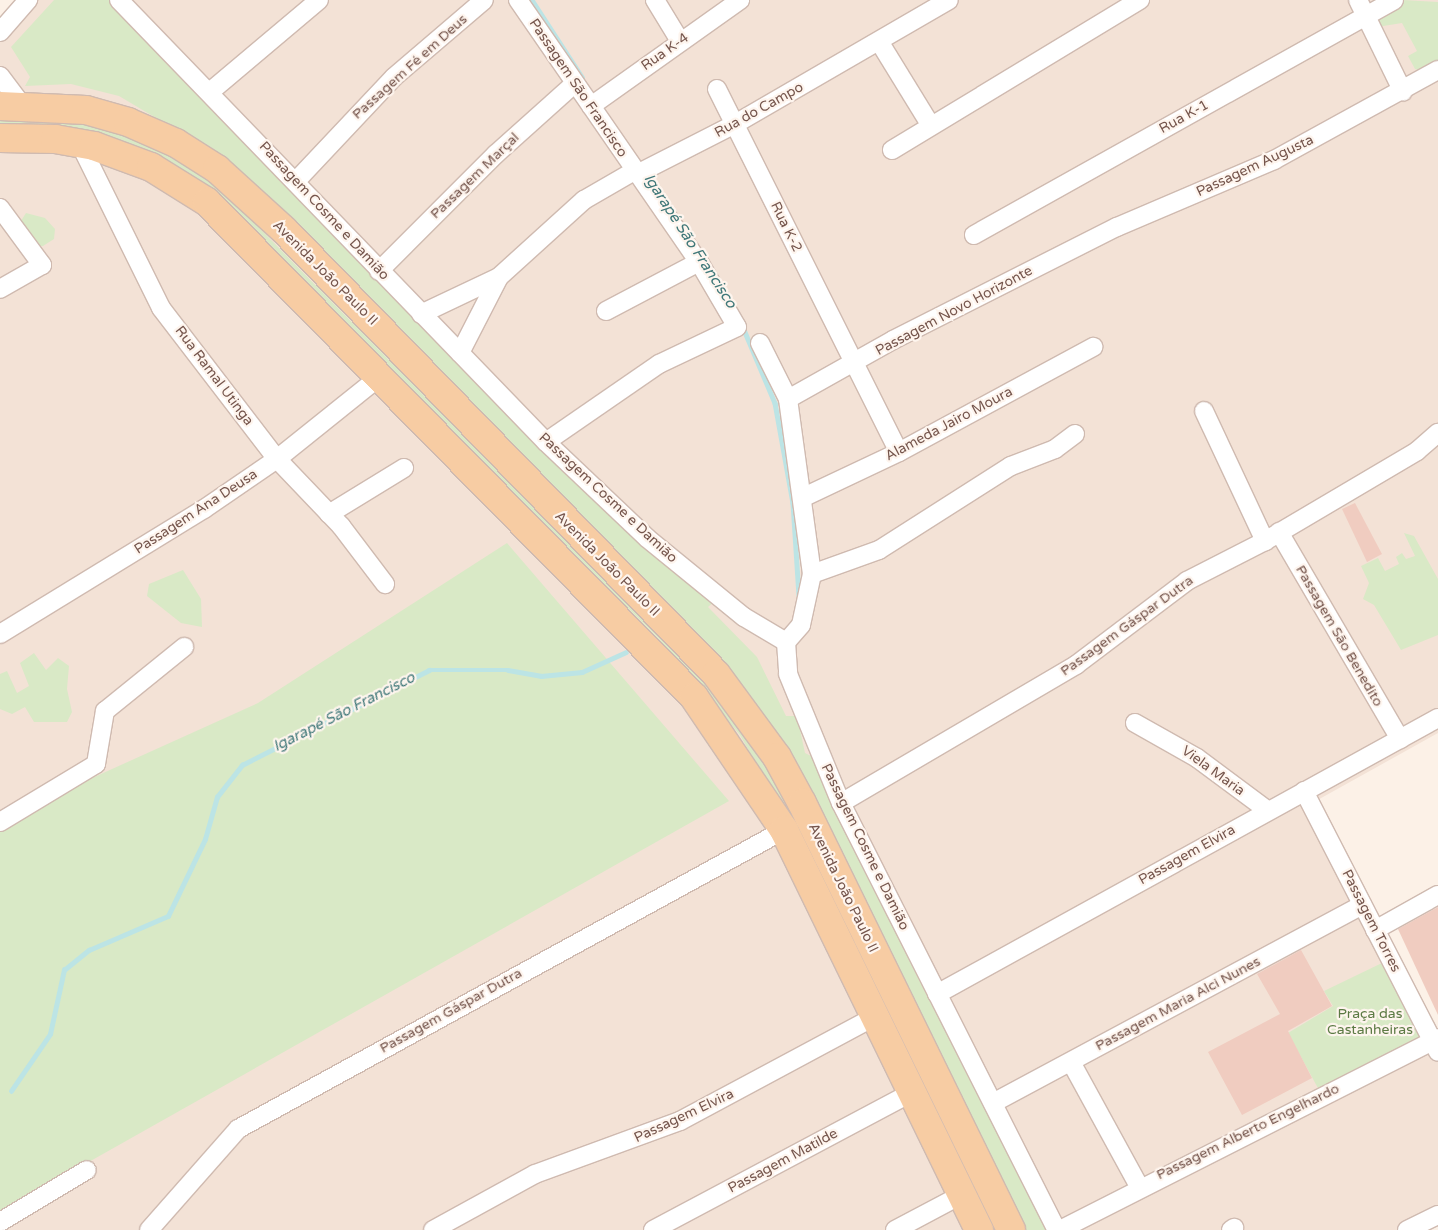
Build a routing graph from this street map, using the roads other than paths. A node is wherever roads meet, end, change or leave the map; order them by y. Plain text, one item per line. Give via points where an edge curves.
1 (28, 0) edge
2 (119, 0) edge
3 (319, 0) edge
4 (484, 0) edge
5 (518, 0) edge
6 (655, 0) edge
7 (740, 0) edge
8 (949, 0) edge
9 (1140, 0) edge
10 (1394, 0) edge
11 (1362, 7) edge
12 (0, 32) edge
13 (680, 41) junction
14 (880, 43) junction
15 (1438, 70) edge
16 (0, 76) edge
17 (574, 84) junction
18 (717, 89) dead end
19 (211, 91) junction
20 (1403, 92) junction
21 (596, 103) junction
22 (11, 105) edge
23 (735, 124) junction
24 (931, 126) junction
25 (0, 138) edge
26 (80, 144) junction
27 (892, 150) dead end
28 (640, 171) junction
29 (297, 180) junction
30 (0, 208) edge
31 (974, 236) dead end
32 (1067, 252) joint
33 (699, 262) junction
34 (379, 271) junction
35 (500, 277) junction
36 (0, 289) edge
37 (606, 311) dead end
38 (421, 314) junction
39 (760, 343) dead end
40 (1093, 347) dead end
41 (460, 353) junction
42 (854, 364) junction
43 (382, 375) junction
44 (788, 399) junction
45 (1204, 411) dead end
46 (1438, 433) edge
47 (1075, 434) dead end
48 (546, 442) junction
49 (900, 452) junction
50 (277, 459) junction
51 (404, 468) dead end
52 (804, 497) junction
53 (329, 514) junction
54 (1272, 536) junction
55 (812, 574) junction
56 (385, 584) dead end
57 (1, 632) edge
58 (786, 642) junction
59 (184, 648) dead end
60 (1438, 718) edge
61 (1135, 723) dead end
62 (1400, 739) junction
63 (1304, 791) junction
64 (841, 803) junction
65 (1267, 810) junction
66 (0, 822) edge
67 (784, 830) junction
68 (1438, 895) edge
69 (1362, 905) junction
70 (1375, 930) junction
71 (937, 994) junction
72 (876, 1016) junction
73 (1436, 1043) edge
74 (1071, 1062) junction
75 (912, 1092) junction
76 (993, 1103) junction
77 (88, 1170) dead end
78 (1139, 1186) junction
79 (961, 1195) junction
80 (1438, 1215) edge
81 (0, 1222) edge
82 (149, 1230) edge
83 (433, 1230) edge
84 (653, 1230) edge
85 (895, 1230) edge
86 (979, 1230) edge
87 (1011, 1230) edge
88 (1059, 1230) edge
89 (1407, 1230) edge

1 - 12 street
2 - 19 street, Passagem Cosme e Damião
3 - 19 street
4 - 29 street, Passagem Fé em Deus via 394,77
5 - 17 street, Passagem São Francisco
6 - 13 street
7 - 13 street, Rua K-4
8 - 14 street, Rua do Campo
9 - 24 street
10 - 11 street, Rua K-1
11 - 20 street
11 - 31 street, Rua K-1
13 - 21 street, Rua K-4
14 - 23 street, Rua do Campo
14 - 24 street
15 - 20 street, Passagem Augusta
16 - 22 street
17 - 21 street, Passagem São Francisco
17 - 34 street, Passagem Marçal via 496,154
18 - 23 street, Rua K-2
19 - 29 street, Passagem Cosme e Damião
20 - 32 street, Passagem Augusta via 1274,160
21 - 28 street, Passagem São Francisco
22 - 87 main road, Avenida João Paulo II via 86,110 128,122 176,143 217,169 284,230 716,674 761,734 802,803
23 - 28 street, Rua do Campo
23 - 42 street, Rua K-2
24 - 27 street
25 - 26 main road, Avenida João Paulo II
26 - 43 main road, Avenida João Paulo II via 151,167 208,202
26 - 50 street, Rua Ramal Utinga via 161,308
28 - 33 street, Passagem São Francisco
28 - 35 street, Rua do Campo via 584,200
29 - 34 street, Passagem Cosme e Damião
30 - 36 street via 42,265
32 - 42 street, Passagem Novo Horizonte via 893,340
33 - 37 street
33 - 48 street, Passagem São Francisco via 737,327 659,364
34 - 38 street, Passagem Cosme e Damião
35 - 38 street, Rua do Campo
35 - 41 street, Rua do Campo
38 - 41 street, Passagem Cosme e Damião
39 - 44 street
40 - 49 street, Alameda Jairo Moura
41 - 48 street, Passagem Cosme e Damião
42 - 44 street, Passagem Novo Horizonte
42 - 49 street, Rua K-2
43 - 50 street, Passagem Ana Deusa
43 - 67 main road, Avenida João Paulo II via 694,696
44 - 52 street
45 - 54 street, Passagem São Benedito
46 - 54 street, Passagem Gáspar Dutra via 1417,451
47 - 55 street via 1055,449 1011,466 879,550
48 - 58 street, Passagem Cosme e Damião via 647,538 744,617
49 - 52 street, Alameda Jairo Moura
50 - 53 street, Rua Ramal Utinga
50 - 57 street, Passagem Ana Deusa via 204,509
51 - 53 street
52 - 55 street
53 - 56 street, Rua Ramal Utinga
54 - 62 street, Passagem São Benedito
54 - 64 street, Passagem Gáspar Dutra via 1187,581 1076,665
55 - 58 street via 801,625
58 - 64 street, Passagem Cosme e Damião via 788,674
59 - 66 street via 105,710 96,764
60 - 62 street, Passagem Elvira
61 - 65 street, Viela Maria via 1197,758
62 - 63 street, Passagem Elvira
63 - 65 street, Passagem Elvira
63 - 69 street, Passagem Torres
64 - 71 street, Passagem Cosme e Damião
65 - 71 street, Passagem Elvira
67 - 72 main road, Avenida João Paulo II
67 - 82 street, Passagem Gáspar Dutra via 238,1129
68 - 70 street
69 - 70 street, Passagem Torres
69 - 74 street, Passagem Maria Alci Nunes
70 - 73 street, Passagem Torres
71 - 76 street, Passagem Cosme e Damião
72 - 75 main road, Avenida João Paulo II
72 - 83 street, Passagem Elvira via 680,1121 535,1174
73 - 78 street, Passagem Alberto Engelhardo
74 - 76 street, Passagem Maria Alci Nunes
74 - 78 street
75 - 79 main road, Avenida João Paulo II
75 - 84 street, Passagem Matilde
76 - 88 street, Passagem Cosme e Damião
77 - 81 street
78 - 88 street, Passagem Alberto Engelhardo
79 - 85 street
79 - 86 main road, Avenida João Paulo II
80 - 89 street

